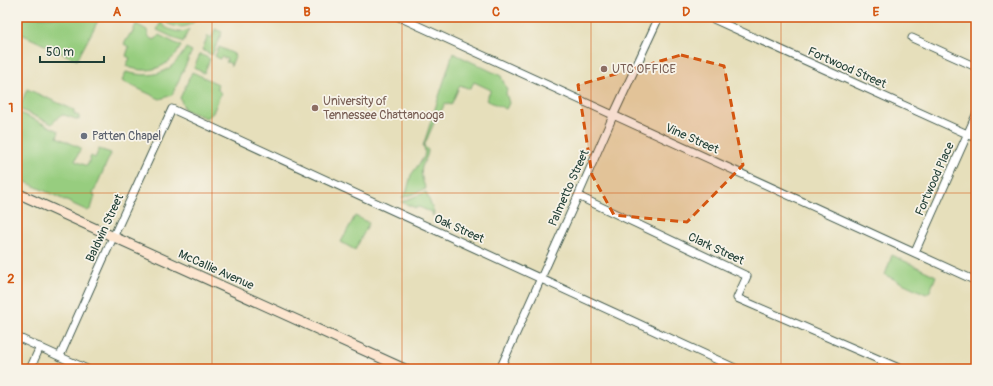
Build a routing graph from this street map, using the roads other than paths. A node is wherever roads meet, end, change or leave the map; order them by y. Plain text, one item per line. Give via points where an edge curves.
1 (399, 17) edge
2 (659, 17) edge
3 (709, 17) edge
4 (912, 38) dead end
5 (976, 67) edge
6 (172, 109) joint
7 (976, 115) edge
8 (613, 116) junction
9 (968, 135) junction
10 (976, 138) edge
11 (17, 193) edge
12 (578, 196) junction
13 (113, 236) junction
14 (915, 252) junction
15 (541, 278) junction
16 (976, 281) edge
17 (17, 337) edge
18 (40, 347) junction
19 (60, 356) junction
20 (30, 369) edge
21 (87, 369) edge
22 (405, 369) edge
23 (500, 369) edge
24 (737, 369) edge
25 (901, 369) edge

1 - 8 street, Vine Street
2 - 8 street, Palmetto Street
3 - 9 street, Fortwood Street
4 - 5 street
6 - 13 street, Baldwin Street
6 - 15 street, Oak Street
7 - 9 street, Fortwood Place
8 - 12 street, Palmetto Street
8 - 14 street, Vine Street
9 - 10 street, Fortwood Street
9 - 14 street, Fortwood Place
11 - 13 main road, McCallie Avenue
12 - 15 street, Palmetto Street
12 - 25 street, Clark Street via 747,276 737,298
13 - 19 street, Baldwin Street
13 - 22 main road, McCallie Avenue
14 - 16 street, Vine Street
15 - 23 street, Palmetto Street
15 - 24 street, Oak Street
17 - 18 street
18 - 19 street
18 - 20 street
19 - 21 street

